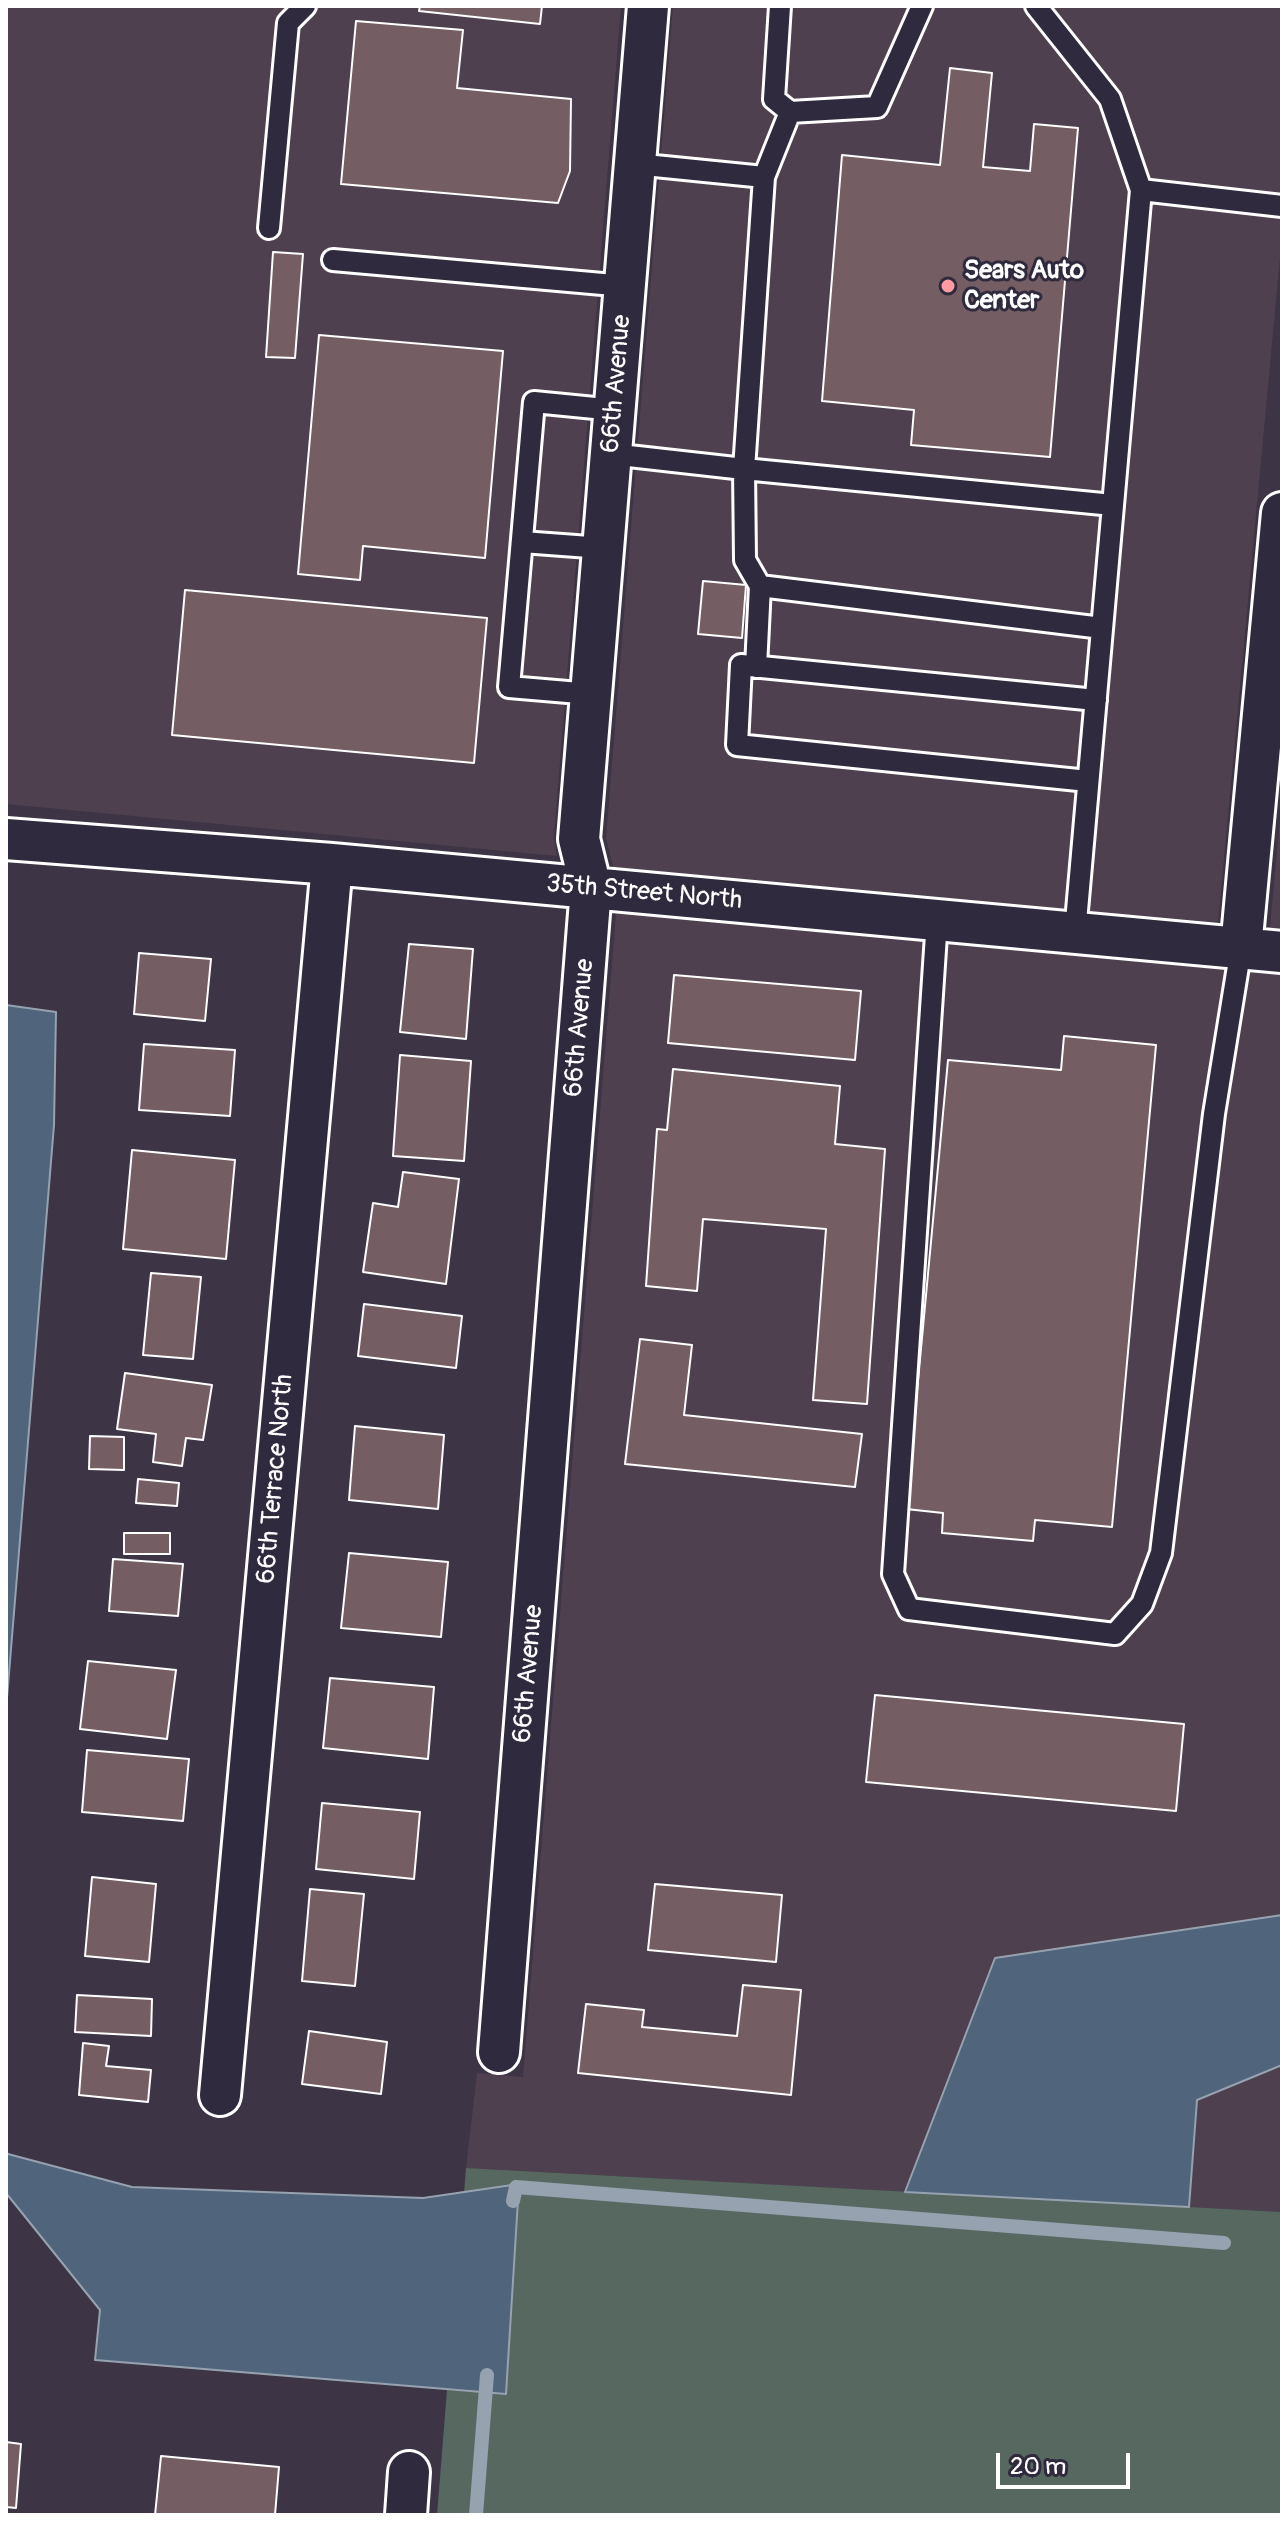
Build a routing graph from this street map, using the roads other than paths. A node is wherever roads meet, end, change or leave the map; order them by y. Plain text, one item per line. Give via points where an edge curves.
1 (305, 6) edge
2 (648, 6) edge
3 (780, 6) edge
4 (922, 6) edge
5 (1036, 6) edge
6 (790, 112) junction
7 (635, 164) junction
8 (764, 177) junction
9 (1141, 190) junction
10 (1282, 206) edge
11 (269, 228) dead end
12 (333, 260) dead end
13 (625, 286) junction
14 (615, 410) junction
15 (611, 454) junction
16 (744, 469) junction
17 (1113, 505) junction
18 (1282, 513) edge
19 (522, 542) junction
20 (603, 548) junction
21 (760, 586) junction
22 (1102, 628) junction
23 (756, 667) junction
24 (591, 694) junction
25 (1096, 700) junction
26 (1088, 781) junction
27 (6, 839) edge
28 (332, 864) junction
29 (591, 888) junction
30 (937, 920) junction
31 (1075, 933) junction
32 (1241, 948) junction
33 (1282, 952) edge
34 (499, 2052) dead end
35 (220, 2095) dead end
36 (409, 2472) dead end
37 (406, 2515) edge

1 - 11 lane via 288,23
2 - 7 street, 66th Avenue
3 - 6 lane via 774,99
4 - 6 lane via 877,107
5 - 9 lane via 1110,99
6 - 8 lane
7 - 8 lane
7 - 13 street, 66th Avenue
8 - 16 lane
9 - 10 lane
9 - 17 lane
12 - 13 lane
13 - 14 street, 66th Avenue
14 - 15 street, 66th Avenue
14 - 19 lane via 534,402
15 - 16 lane
15 - 20 street, 66th Avenue
16 - 17 lane
16 - 21 lane via 745,560
17 - 22 lane
18 - 32 street
19 - 20 lane
19 - 24 lane via 509,687
20 - 24 street, 66th Avenue
21 - 22 lane
21 - 23 lane
22 - 25 lane
23 - 25 lane
23 - 26 lane via 741,665 737,745
24 - 29 street, 66th Avenue via 579,839
25 - 26 lane
26 - 31 lane
27 - 28 street, 35th Street North
28 - 29 street, 35th Street North
28 - 35 street, 66th Terrace North
29 - 30 street, 35th Street North
29 - 34 street, 66th Avenue
30 - 31 street, 35th Street North
30 - 32 lane via 893,1574 909,1609 1115,1634 1142,1604 1161,1553 1214,1114
31 - 32 street, 35th Street North
32 - 33 street, 35th Street North
36 - 37 street

